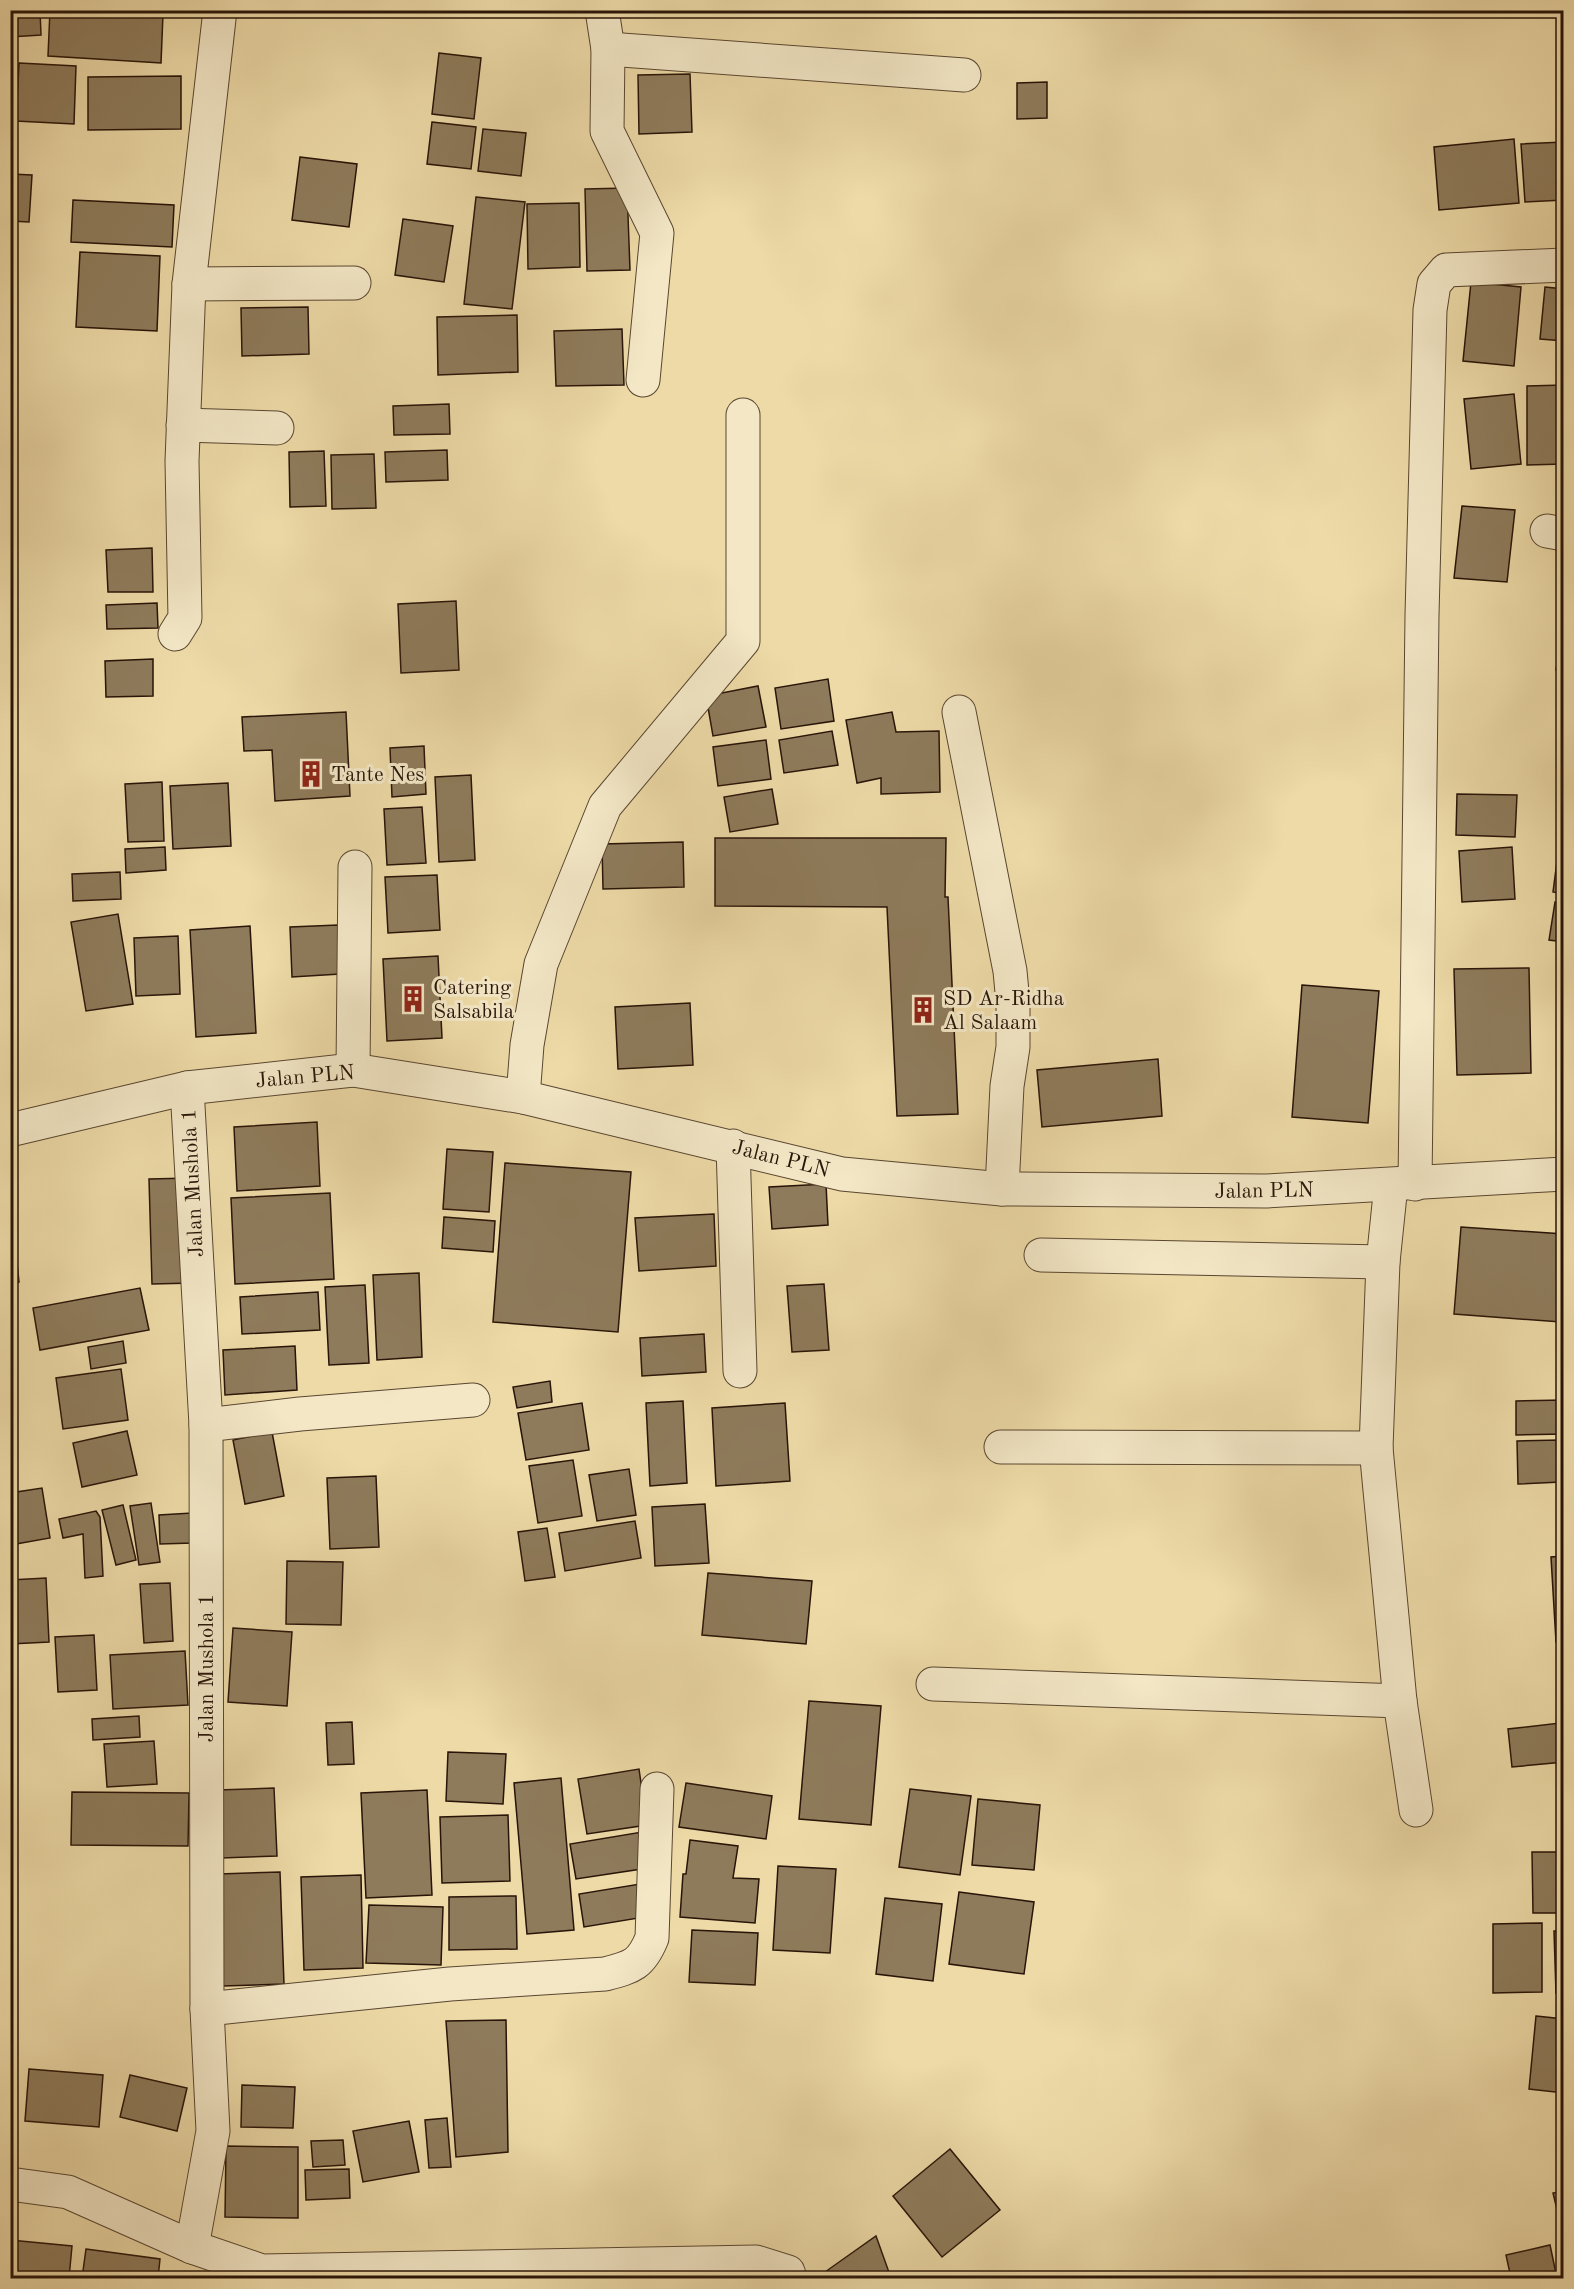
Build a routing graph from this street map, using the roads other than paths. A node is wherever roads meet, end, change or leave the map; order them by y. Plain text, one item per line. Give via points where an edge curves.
1 (220, 10) edge
2 (602, 10) edge
3 (608, 49) junction
4 (964, 75) dead end
5 (1563, 265) edge
6 (189, 284) junction
7 (354, 284) dead end
8 (643, 380) dead end
9 (743, 415) dead end
10 (183, 425) junction
11 (277, 428) dead end
12 (176, 634) dead end
13 (959, 712) dead end
14 (355, 867) dead end
15 (353, 1070) junction
16 (187, 1088) junction
17 (524, 1097) junction
18 (10, 1130) edge
19 (733, 1146) junction
20 (1563, 1174) edge
21 (1403, 1185) junction
22 (1002, 1189) junction
23 (1041, 1255) dead end
24 (1383, 1262) junction
25 (740, 1371) dead end
26 (473, 1400) dead end
27 (206, 1425) junction
28 (1001, 1446) dead end
29 (1376, 1448) junction
30 (933, 1684) dead end
31 (1400, 1701) junction
32 (657, 1789) dead end
33 (1416, 1810) dead end
34 (207, 2010) junction
35 (10, 2184) edge
36 (192, 2247) junction
37 (790, 2278) edge

1 - 6 street
2 - 3 street
3 - 4 street
3 - 8 street via 607,131 657,233
5 - 21 street via 1446,270 1434,284 1430,310
6 - 7 street
6 - 10 street
9 - 17 street via 743,641 604,806 541,964 527,1046
10 - 11 street
10 - 12 street via 185,618
13 - 22 street via 1012,993
14 - 15 street
15 - 16 street, Jalan PLN
15 - 17 street, Jalan PLN
16 - 18 street, Jalan PLN
16 - 27 street, Jalan Mushola 1
17 - 19 street, Jalan PLN
19 - 22 street, Jalan PLN via 842,1174
19 - 25 street
20 - 21 street, Jalan PLN
21 - 22 street, Jalan PLN via 1266,1191
21 - 24 street
23 - 24 street
24 - 29 street
26 - 27 street
27 - 34 street, Jalan Mushola 1
28 - 29 street
29 - 31 street
30 - 31 street
31 - 33 street
32 - 34 street via 652,1938 644,1957 630,1968 605,1974 450,1984
34 - 36 street, Jalan Mushola 1 via 213,2132
35 - 36 street via 68,2192
36 - 37 street via 262,2271 756,2262 788,2272

